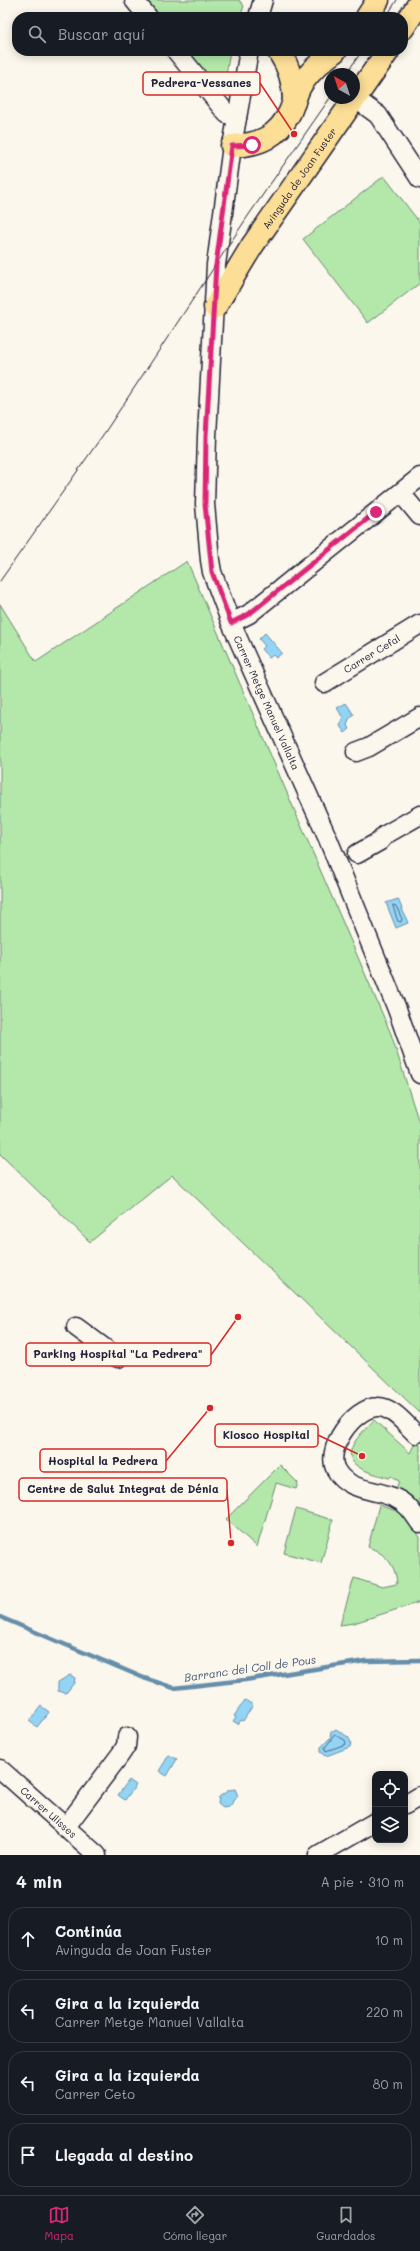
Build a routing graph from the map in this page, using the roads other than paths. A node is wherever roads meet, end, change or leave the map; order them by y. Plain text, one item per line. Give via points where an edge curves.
1 (134, 0) edge
2 (263, 0) edge
3 (378, 0) edge
4 (420, 2) edge
5 (144, 12) edge
6 (259, 12) edge
7 (370, 12) edge
8 (408, 20) edge
9 (180, 56) edge
10 (248, 56) edge
11 (281, 56) edge
12 (286, 56) edge
13 (385, 56) edge
14 (328, 57) edge
15 (360, 93) edge
16 (294, 102) junction
17 (360, 102) edge
18 (352, 104) edge
19 (237, 118) junction
20 (232, 146) junction
21 (420, 180) edge
22 (215, 307) junction
23 (420, 477) edge
24 (401, 493) junction
25 (420, 516) edge
26 (231, 623) junction
27 (420, 624) edge
28 (324, 683) dead end
29 (420, 717) edge
30 (356, 752) dead end
31 (420, 815) edge
32 (357, 854) dead end
33 (414, 1037) edge
34 (420, 1074) edge
35 (76, 1327) dead end
36 (118, 1358) dead end
37 (416, 1434) dead end
38 (420, 1523) edge
39 (126, 1737) dead end
40 (0, 1769) edge
41 (420, 1796) edge
42 (408, 1803) edge
43 (372, 1824) edge
44 (65, 1828) junction
45 (97, 1855) edge
46 (318, 1855) edge

1 - 5 street
2 - 6 street
3 - 7 main road
4 - 8 main road
9 - 19 street via 227,114
10 - 19 street, Carrer Metge Manuel Vallalta
11 - 16 main road via 290,70
12 - 14 main road
13 - 15 main road, Avinguda de Joan Fuster
14 - 16 main road via 302,83
16 - 20 main road via 282,124 268,139 252,145
17 - 21 street via 378,115
18 - 22 main road, Avinguda de Joan Fuster via 252,246
19 - 20 street, Carrer Metge Manuel Vallalta
20 - 22 street, Carrer Metge Manuel Vallalta via 216,265
22 - 26 street, Carrer Metge Manuel Vallalta via 206,436 206,529 212,572
23 - 24 street
24 - 25 street
24 - 26 street via 249,614
26 - 33 street, Carrer Metge Manuel Vallalta
27 - 28 street, Carrer Cefal
29 - 30 street
31 - 32 street
33 - 34 street, Carrer Metge Manuel Vallalta
35 - 36 street
37 - 38 street via 388,1409 368,1409 360,1414 343,1434 332,1454 332,1461 340,1477 349,1484 395,1498 409,1507
39 - 44 street via 126,1746 120,1756
40 - 44 street, Carrer Ulisses
41 - 42 street
43 - 46 street
44 - 45 street, Carrer Ulisses

